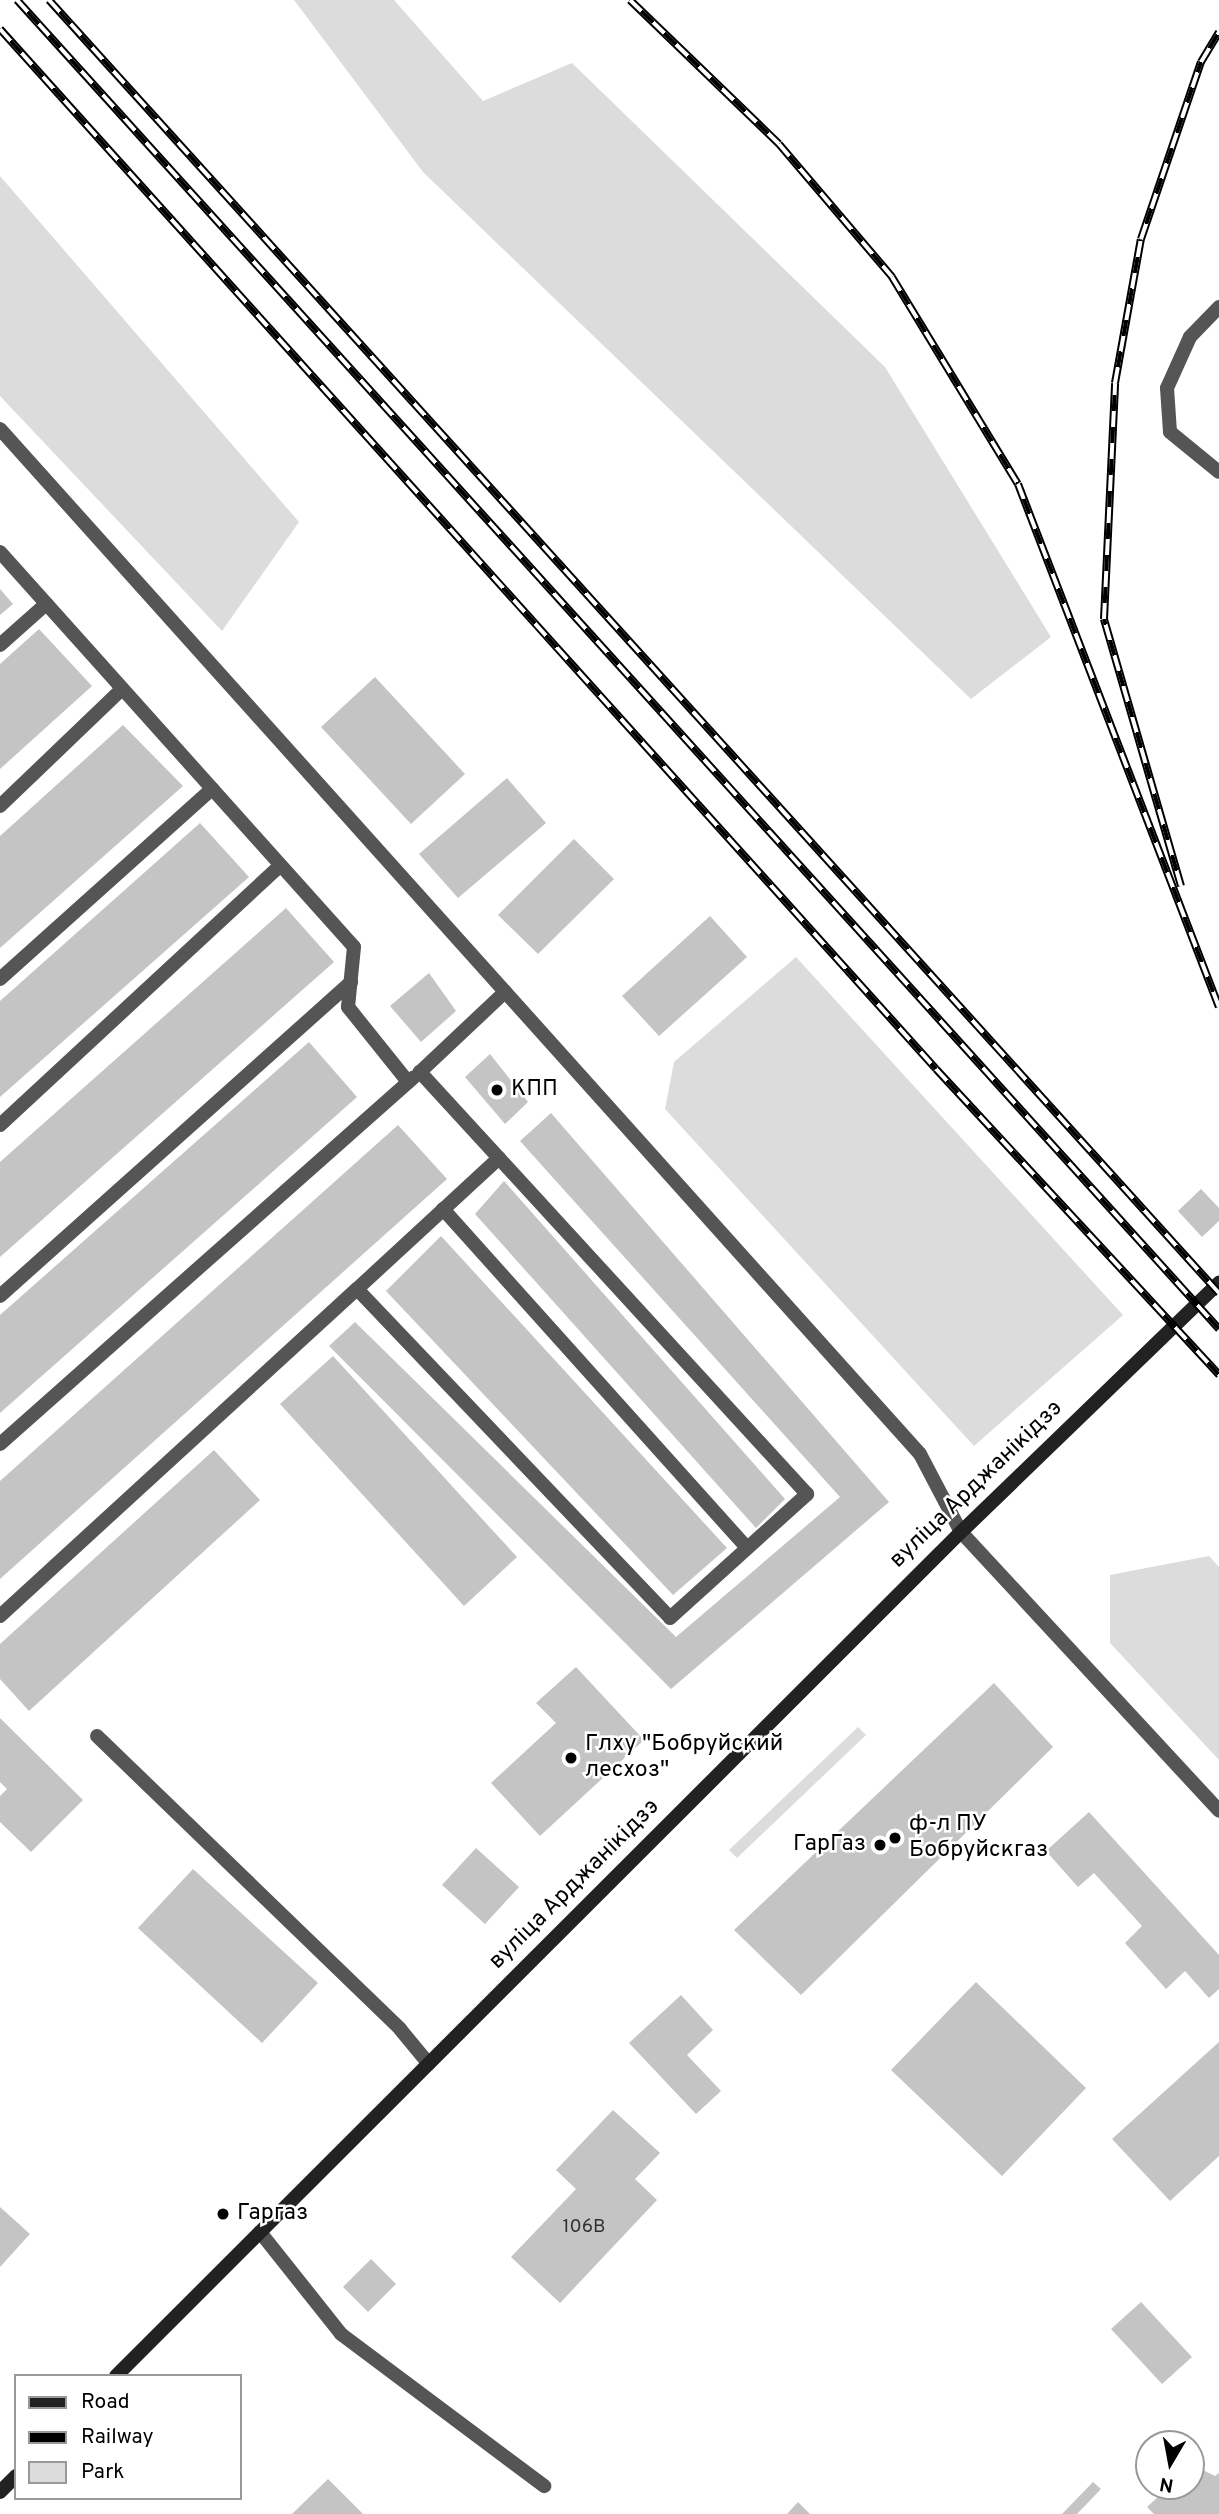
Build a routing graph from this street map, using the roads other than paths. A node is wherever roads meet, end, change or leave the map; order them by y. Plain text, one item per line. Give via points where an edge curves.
1 (1219, 307) edge
2 (0, 429) edge
3 (1219, 472) edge
4 (0, 552) edge
5 (46, 604) junction
6 (0, 645) edge
7 (122, 689) junction
8 (212, 789) junction
9 (0, 806) edge
10 (280, 866) junction
11 (0, 979) edge
12 (351, 982) junction
13 (505, 992) junction
14 (420, 1072) junction
15 (408, 1082) junction
16 (0, 1125) edge
17 (499, 1158) junction
18 (443, 1209) junction
19 (1219, 1283) edge
20 (357, 1289) junction
21 (0, 1296) edge
22 (0, 1444) edge
23 (961, 1532) junction
24 (747, 1548) junction
25 (0, 1616) edge
26 (97, 1736) dead end
27 (1219, 1811) edge
28 (429, 2063) junction
29 (260, 2232) junction
30 (118, 2374) edge
31 (14, 2478) edge
32 (544, 2486) dead end
33 (0, 2492) edge

1 - 3 street via 1190,337 1167,388 1170,432
2 - 13 street
4 - 5 street
5 - 6 street
5 - 7 street
7 - 8 street
7 - 9 street
8 - 10 street
8 - 11 street
10 - 12 street via 354,947
10 - 16 street
12 - 15 street via 348,1007
12 - 21 street
13 - 14 street
13 - 23 street via 920,1454
14 - 15 street
14 - 17 street
15 - 22 street
17 - 18 street
17 - 24 street via 807,1494
18 - 20 street
18 - 24 street
19 - 23 main road, вуліца Арджанікідзэ
20 - 24 street via 670,1618
20 - 25 street
23 - 27 street
23 - 28 main road, вуліца Арджанікідзэ
26 - 28 street via 400,2029
28 - 29 main road, вуліца Арджанікідзэ
29 - 30 main road, вуліца Арджанікідзэ
29 - 32 street via 341,2334
31 - 33 main road

